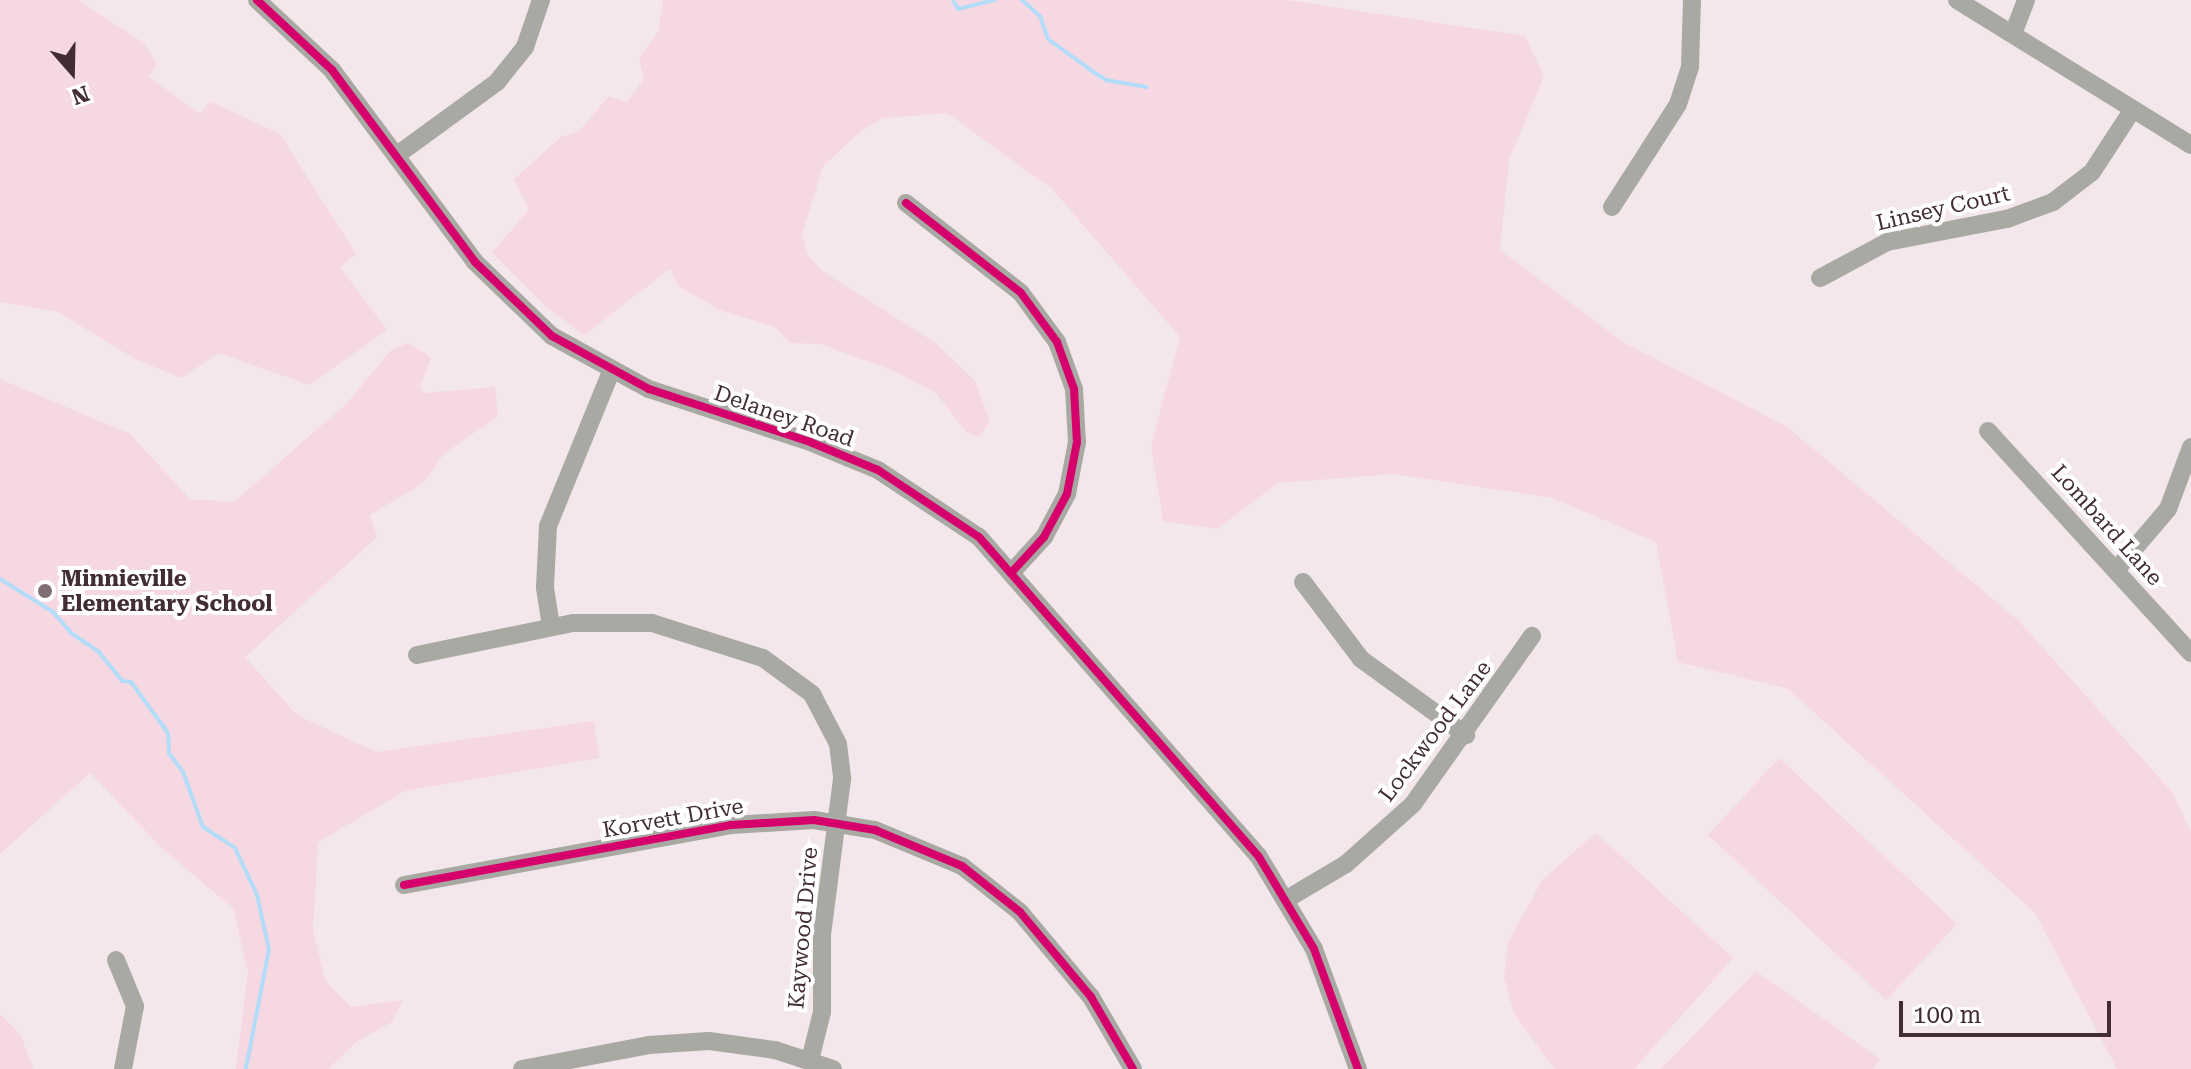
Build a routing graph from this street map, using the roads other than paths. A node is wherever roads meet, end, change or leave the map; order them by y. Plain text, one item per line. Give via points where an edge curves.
1 (257, 0) edge
2 (541, 0) edge
3 (1692, 0) edge
4 (1957, 0) edge
5 (2026, 0) edge
6 (2013, 34) junction
7 (2133, 109) junction
8 (2191, 145) edge
9 (397, 155) junction
10 (906, 203) dead end
11 (1612, 207) dead end
12 (1820, 278) dead end
13 (611, 372) junction
14 (1988, 431) dead end
15 (2191, 447) edge
16 (2116, 570) junction
17 (1013, 571) junction
18 (1303, 582) dead end
19 (551, 626) junction
20 (1532, 636) dead end
21 (2191, 653) edge
22 (417, 655) dead end
23 (1466, 735) junction
24 (837, 822) junction
25 (404, 885) dead end
26 (1287, 899) junction
27 (116, 960) dead end
28 (810, 1060) junction
29 (123, 1069) edge
30 (522, 1069) edge
31 (833, 1069) edge
32 (1133, 1069) edge
33 (1358, 1069) edge

1 - 9 street, Delaney Road via 332,70
2 - 9 street via 533,31 505,74
3 - 11 street via 1690,67 1678,104
4 - 6 street
5 - 6 street
6 - 7 street
7 - 8 street
7 - 12 street, Linsey Court via 2092,172 2053,202 2007,219 1887,242
9 - 13 street, Delaney Road via 475,262 513,304 552,336
10 - 17 street via 1021,293 1057,342 1074,389 1077,442 1067,494 1044,537
13 - 17 street, Delaney Road via 878,470 947,512
13 - 19 street via 548,526 545,587
14 - 16 street, Lombard Lane
15 - 16 street via 2168,509
16 - 21 street, Lombard Lane
17 - 26 street, Delaney Road via 1232,822
18 - 23 street via 1361,659
19 - 22 street, Kaywood Drive
19 - 24 street, Kaywood Drive via 652,623 730,645 787,671 822,707 838,744 842,779
20 - 23 street, Lockwood Lane
23 - 26 street, Lockwood Lane via 1392,825 1346,864
24 - 25 street, Korvett Drive via 731,825
24 - 28 street, Kaywood Drive via 822,936 822,1012
24 - 32 street, Korvett Drive via 921,845 989,884 1073,974
26 - 33 street, Delaney Road via 1335,999
27 - 29 street via 135,1006
28 - 30 street via 742,1044 675,1042
28 - 31 street

